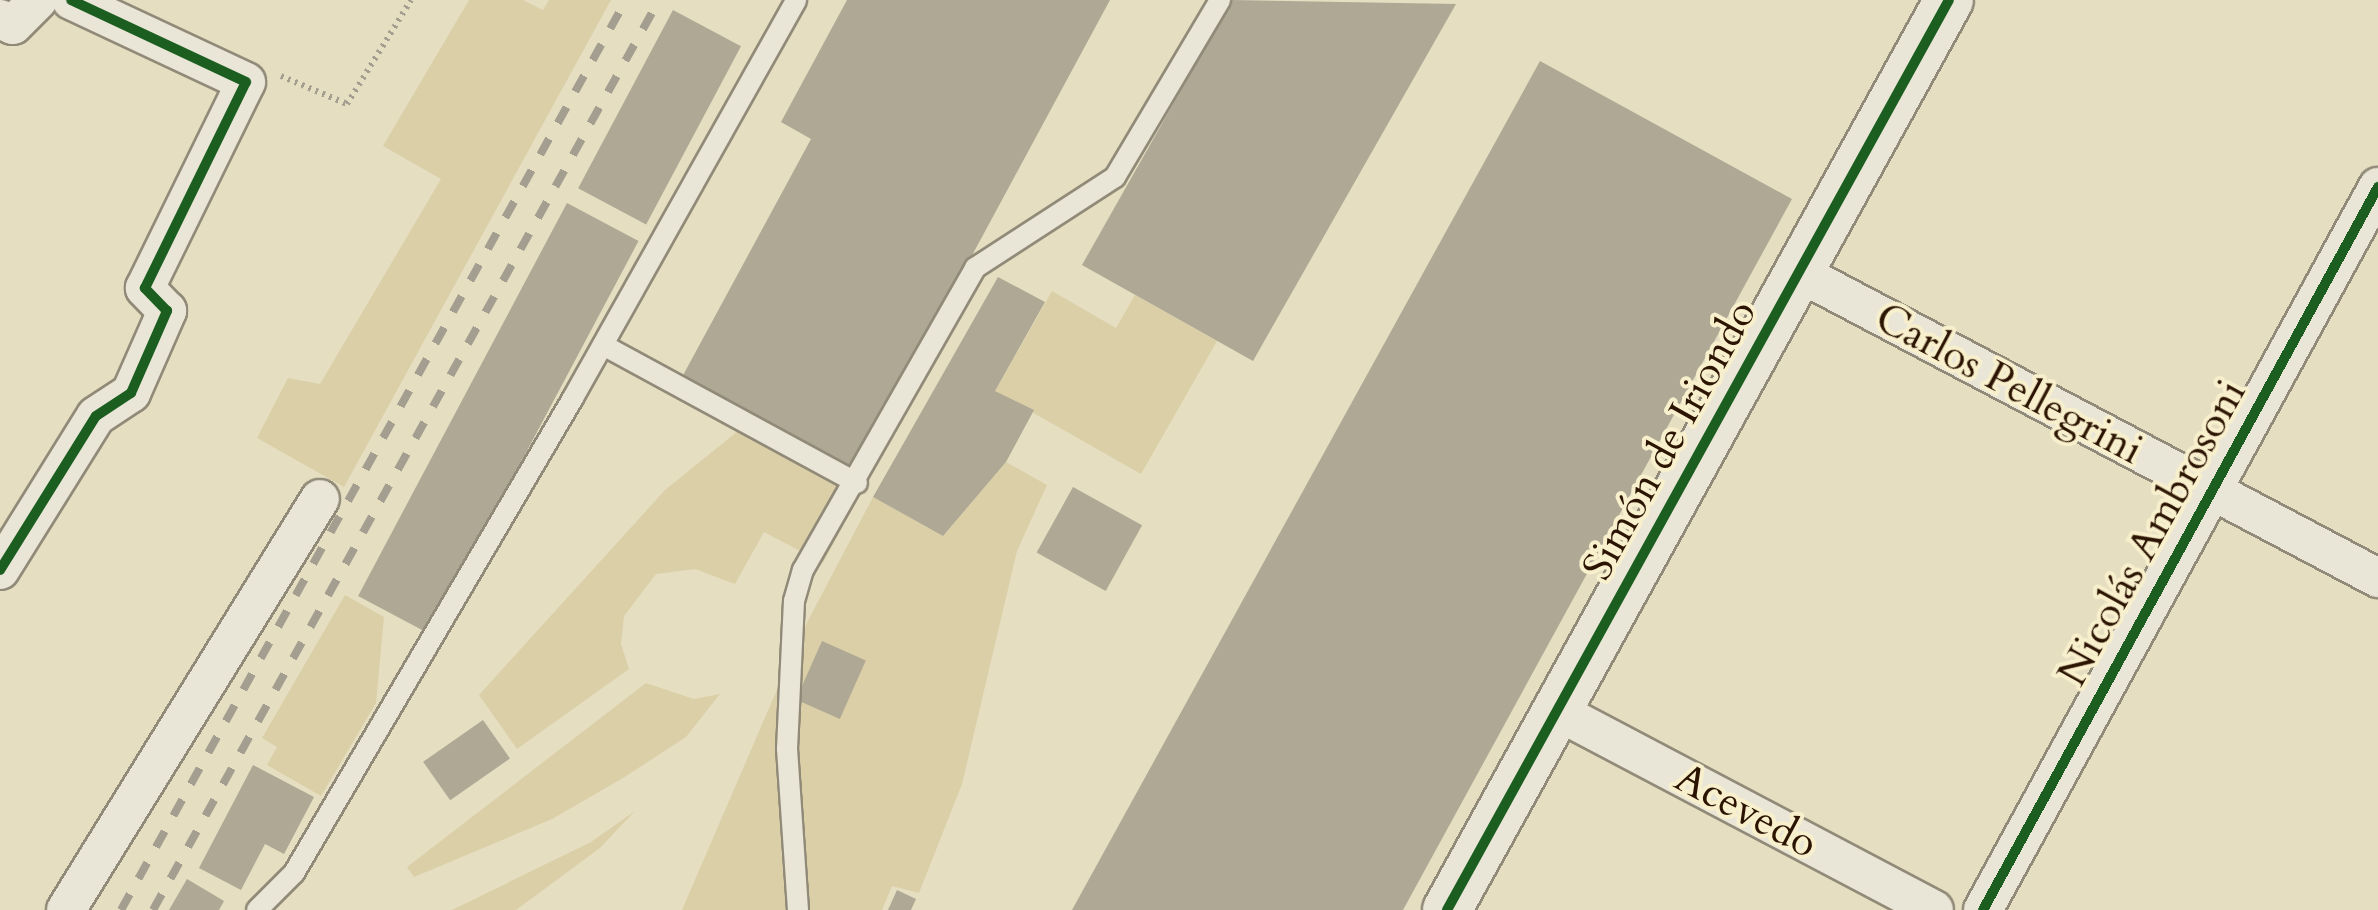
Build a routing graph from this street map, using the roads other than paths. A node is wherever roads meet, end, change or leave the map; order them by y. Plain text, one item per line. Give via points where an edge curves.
1 (38, 0) edge
2 (72, 0) edge
3 (796, 0) edge
4 (1220, 0) edge
5 (1949, 0) edge
6 (0, 19) edge
7 (2378, 188) edge
8 (1800, 273) junction
9 (603, 345) junction
10 (857, 483) junction
11 (2211, 492) junction
12 (320, 499) dead end
13 (0, 570) edge
14 (2378, 578) edge
15 (1557, 711) junction
16 (66, 910) edge
17 (257, 910) edge
18 (798, 910) edge
19 (1446, 910) edge
20 (1934, 910) edge
21 (1983, 910) edge

1 - 6 street via 13,25
2 - 13 street via 246,82 144,288 167,310 131,393 96,416
3 - 9 lane
4 - 10 lane via 1115,177 975,268
5 - 8 street, Simón de Iriondo
7 - 11 street, Nicolás Ambrosoni
8 - 11 street, Carlos Pellegrini
8 - 15 street, Simón de Iriondo
9 - 10 lane
9 - 17 lane via 294,874
10 - 18 lane via 803,570 794,600 788,749
11 - 14 street, Carlos Pellegrini
11 - 21 street, Nicolás Ambrosoni
12 - 16 street
15 - 19 street, Simón de Iriondo
15 - 20 street, Acevedo

